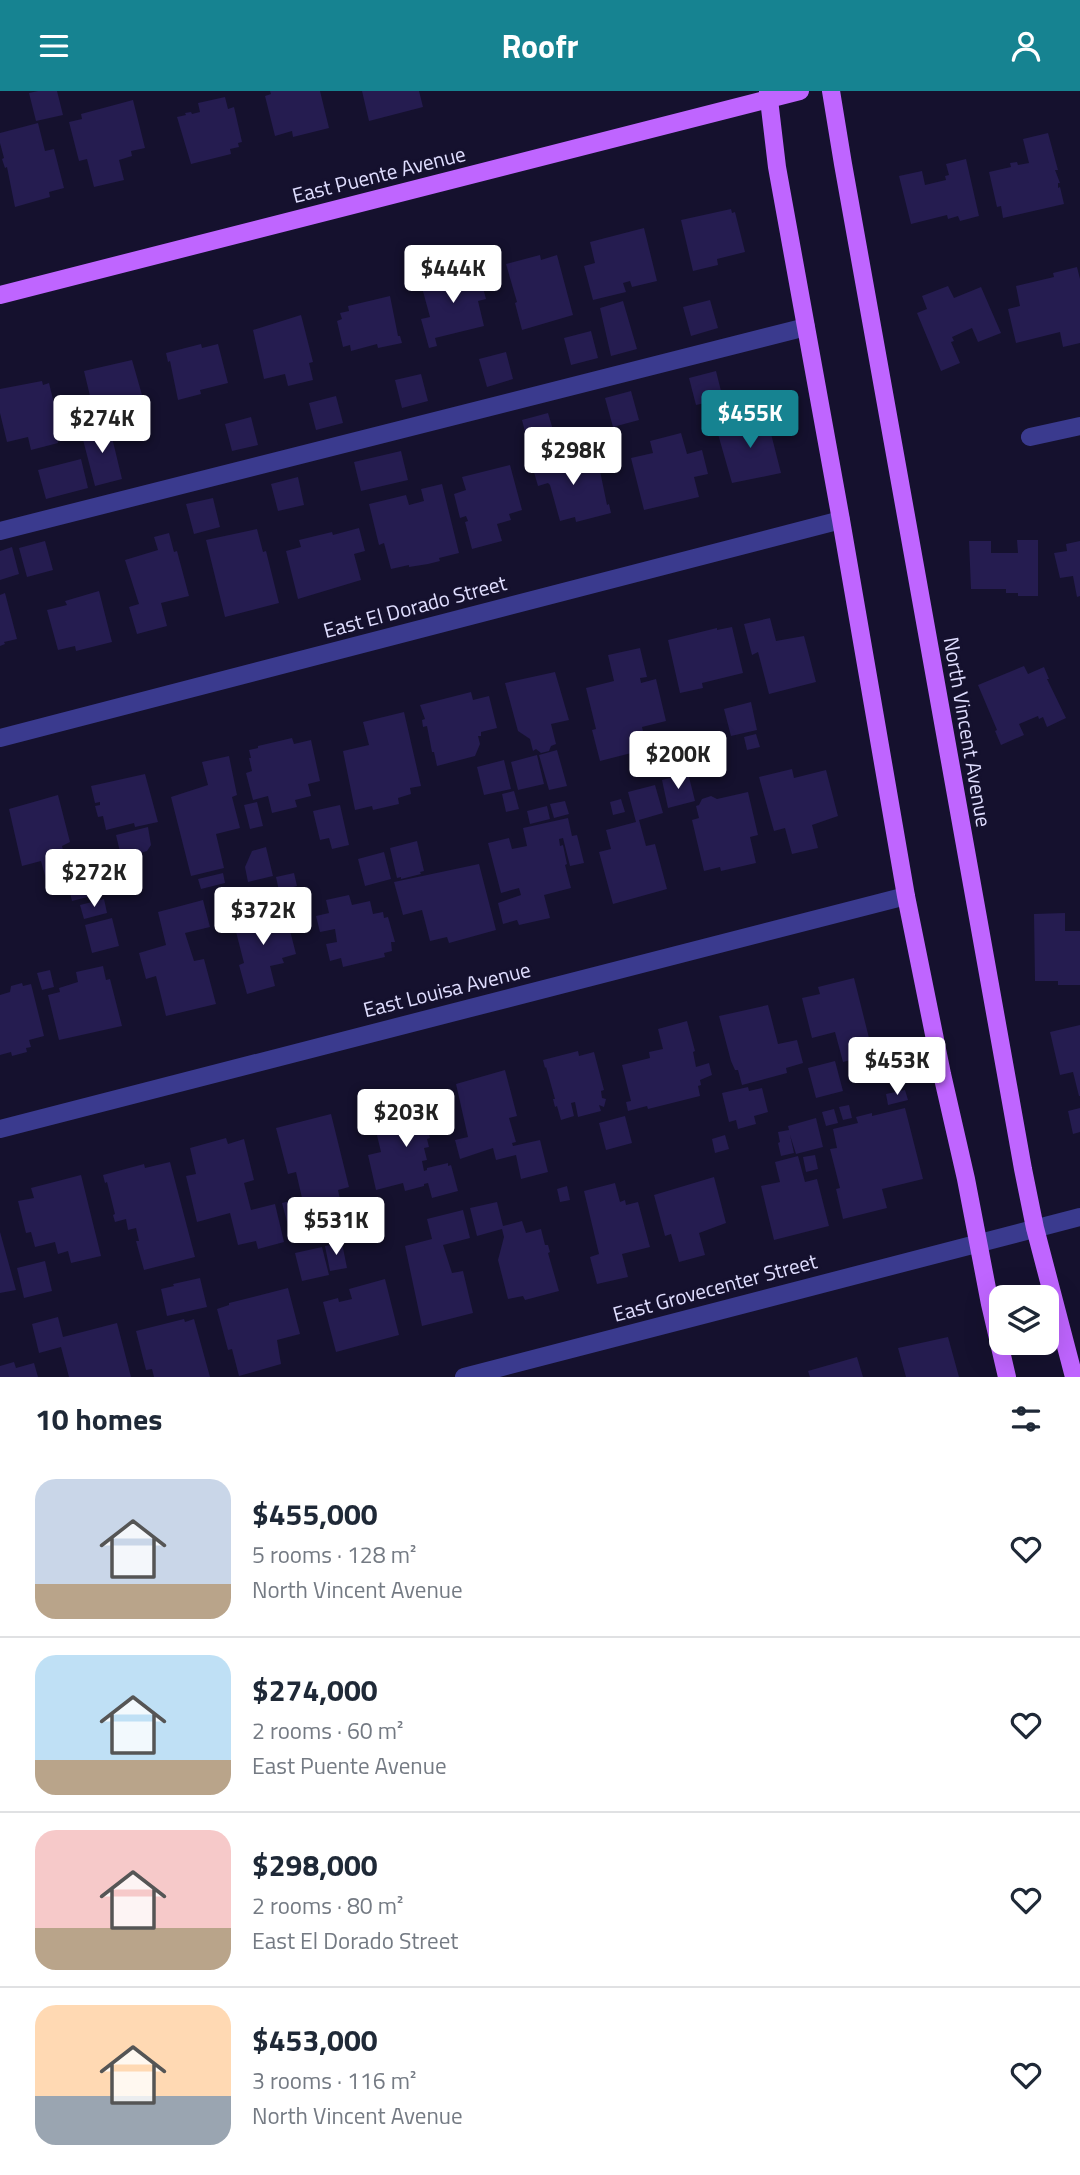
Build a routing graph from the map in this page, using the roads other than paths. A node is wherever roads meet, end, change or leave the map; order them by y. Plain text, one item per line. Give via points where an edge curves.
1 (800, 91) edge
2 (831, 91) edge
3 (768, 95) edge
4 (0, 295) edge
5 (806, 327) junction
6 (1080, 426) edge
7 (1030, 437) dead end
8 (841, 520) junction
9 (0, 531) edge
10 (0, 738) edge
11 (906, 896) junction
12 (0, 1129) edge
13 (1080, 1217) edge
14 (1035, 1228) junction
15 (978, 1242) junction
16 (464, 1377) edge
17 (1007, 1377) edge
18 (1074, 1377) edge

1 - 3 main road, East Puente Avenue
2 - 14 main road, North Vincent Avenue
3 - 4 main road, East Puente Avenue
3 - 5 main road
5 - 8 main road
5 - 9 street
6 - 7 street
8 - 10 street, East El Dorado Street
8 - 11 main road
11 - 12 street, East Louisa Avenue
11 - 15 main road
13 - 14 street, East Grovecenter Street
14 - 15 street, East Grovecenter Street
14 - 18 main road, North Vincent Avenue
15 - 16 street, East Grovecenter Street
15 - 17 main road

